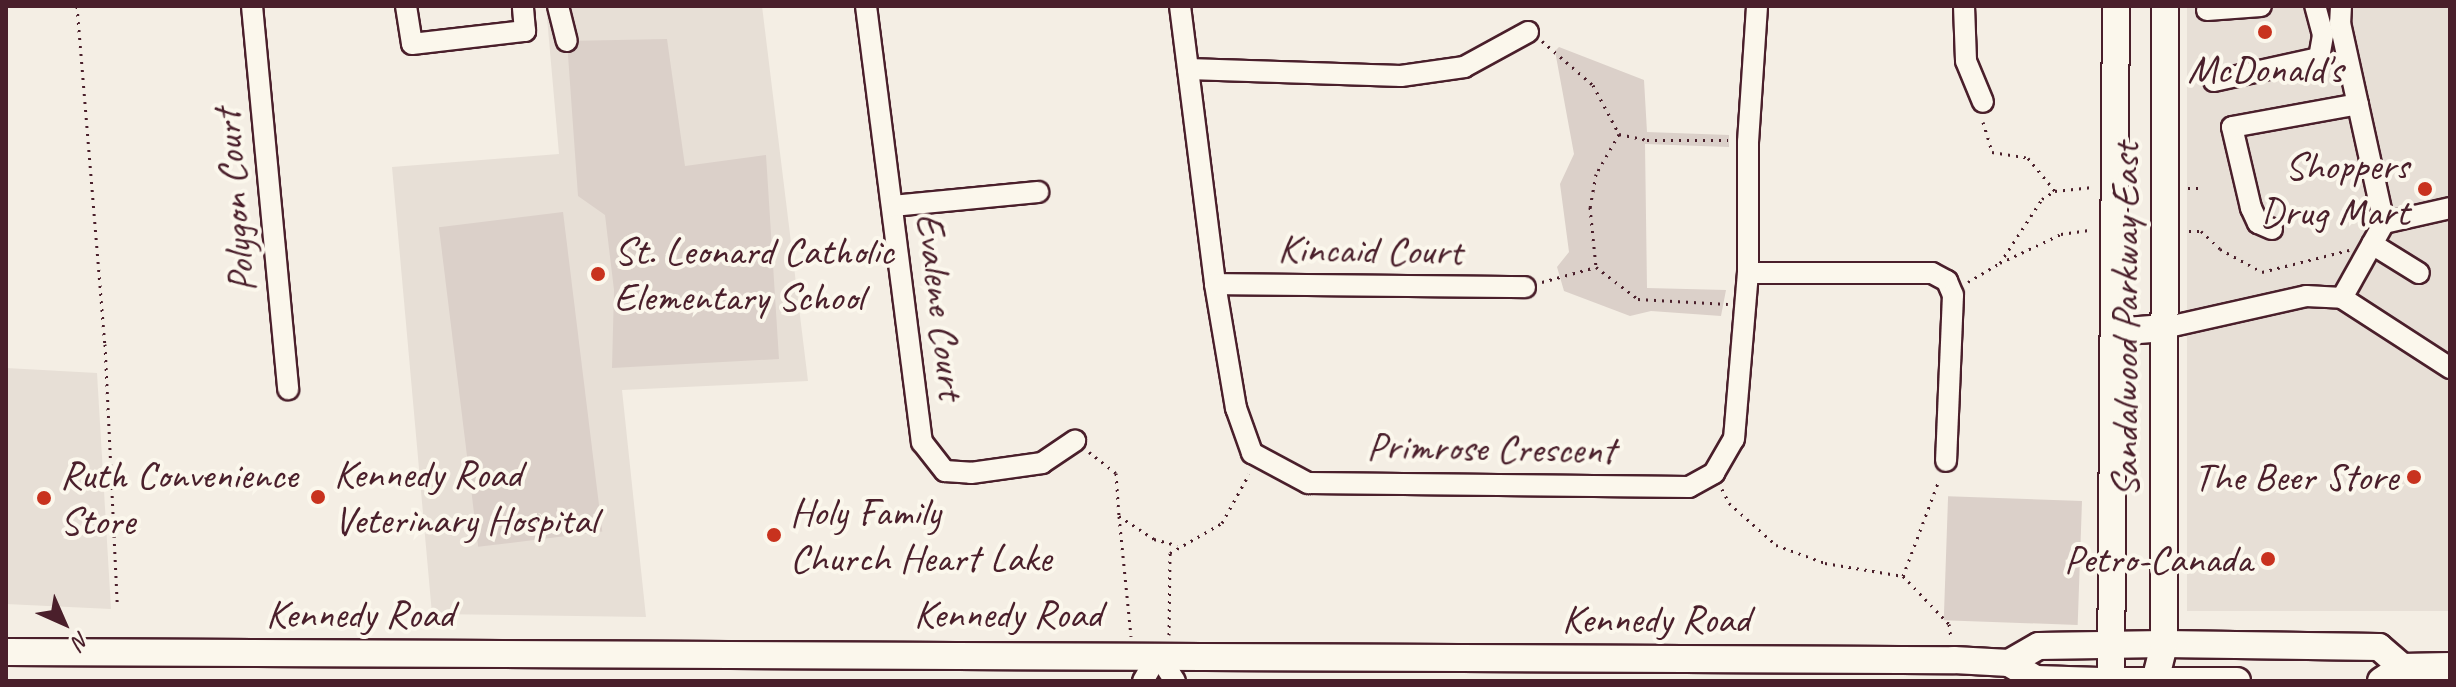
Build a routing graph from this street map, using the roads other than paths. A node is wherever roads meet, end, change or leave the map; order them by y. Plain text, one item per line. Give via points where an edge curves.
1 (252, 6) edge
2 (406, 6) edge
3 (523, 6) edge
4 (558, 6) edge
5 (866, 6) edge
6 (1180, 6) edge
7 (1757, 6) edge
8 (1964, 6) edge
9 (2116, 6) edge
10 (2165, 6) edge
11 (2261, 6) edge
12 (2315, 6) edge
13 (2341, 6) edge
14 (2207, 10) dead end
15 (1528, 32) road end
16 (567, 41) dead end
17 (1188, 69) junction
18 (2214, 81) dead end
19 (1983, 102) road end
20 (2358, 104) junction
21 (1038, 192) dead end
22 (892, 206) junction
23 (2450, 208) edge
24 (2384, 223) junction
25 (2272, 229) dead end
26 (2372, 244) junction
27 (1748, 273) junction
28 (2419, 273) dead end
29 (1215, 284) junction
30 (1525, 287) road end
31 (2342, 298) junction
32 (2164, 328) junction
33 (2114, 332) junction
34 (2450, 368) edge
35 (288, 389) dead end
36 (1075, 441) road end
37 (1946, 461) road end
38 (2164, 644) junction
39 (2110, 647) junction
40 (6, 652) edge
41 (1146, 655) junction
42 (2009, 663) junction
43 (2450, 666) edge
44 (2392, 674) edge
45 (2155, 680) edge
46 (1143, 681) edge
47 (1175, 681) edge
48 (2100, 681) edge
49 (2111, 681) edge
50 (2120, 681) edge
51 (2237, 681) edge

1 - 35 street, Polygon Court
2 - 3 street via 412,44 525,31
4 - 16 street
5 - 22 street, Evalene Court
6 - 17 street, Primrose Crescent
7 - 27 street via 1748,142
8 - 19 street via 1966,61
9 - 33 main road, Sandalwood Parkway East
10 - 32 main road, Sandalwood Parkway East
11 - 14 street
12 - 18 street via 2323,35 2319,58
13 - 20 street
15 - 17 street via 1464,67 1401,76
17 - 29 street, Primrose Crescent
20 - 24 street
20 - 25 street via 2232,127 2251,208 2258,223
21 - 22 street
22 - 36 street, Evalene Court via 922,442 933,461 945,471 971,473 1042,463
23 - 24 street
24 - 26 street
26 - 28 street
26 - 31 street
27 - 29 street, Primrose Crescent via 1734,439 1714,473 1689,487 1308,483 1252,453 1243,436
27 - 37 street via 1932,273 1947,281 1953,295
29 - 30 street, Kincaid Court
31 - 32 street via 2306,296
31 - 34 street
32 - 33 main road
32 - 38 main road, Sandalwood Parkway East
33 - 39 main road, Sandalwood Parkway East
38 - 39 main road
38 - 44 main road via 2379,647
38 - 45 main road, Sandalwood Parkway East
39 - 42 main road via 2039,646
39 - 49 main road, Sandalwood Parkway East
40 - 41 main road, Kennedy Road
41 - 42 main road, Kennedy Road
41 - 46 street
41 - 47 street
42 - 48 main road via 2036,679
43 - 44 main road
45 - 50 main road
45 - 51 main road

